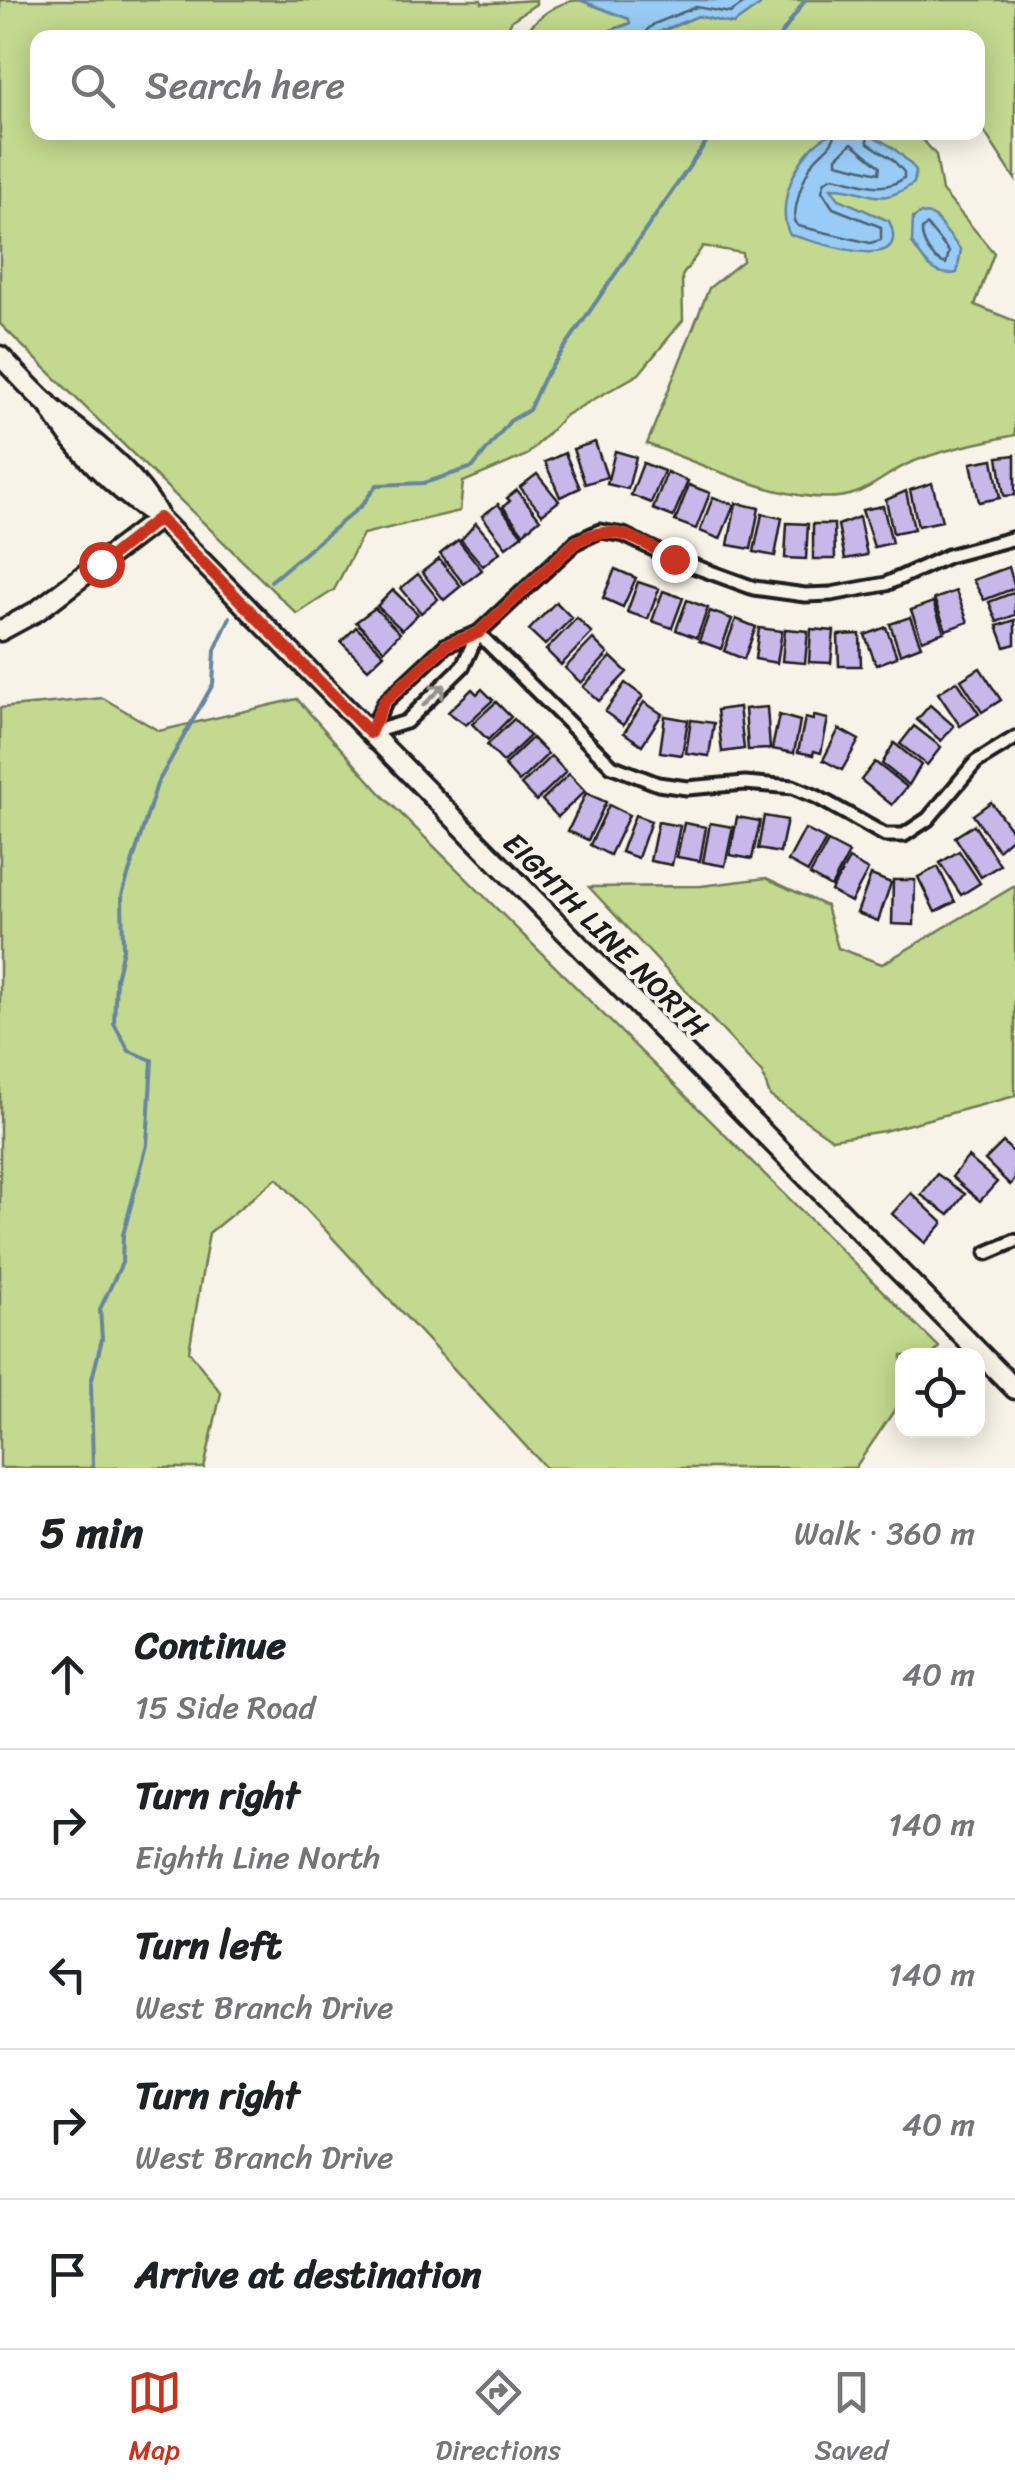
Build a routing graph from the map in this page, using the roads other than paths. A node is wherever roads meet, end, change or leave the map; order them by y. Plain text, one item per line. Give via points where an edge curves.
1 (0, 356) edge
2 (159, 518) junction
3 (1015, 538) edge
4 (0, 630) edge
5 (478, 633) junction
6 (370, 733) junction
7 (1015, 738) edge
8 (1015, 1241) edge
9 (987, 1253) dead end
10 (1015, 1389) edge

1 - 2 street, EIGHTH LINE NORTH via 132,500
2 - 4 street
2 - 6 street, EIGHTH LINE NORTH
3 - 5 street via 948,556 886,584 806,595 754,588 600,531 576,542
5 - 6 street via 446,645 384,702
6 -> 5 street via 406,722 462,666
5 - 7 street via 612,766 686,788 745,782 792,787 884,835 904,835 928,820 976,762
6 - 10 street, EIGHTH LINE NORTH
8 - 9 street

